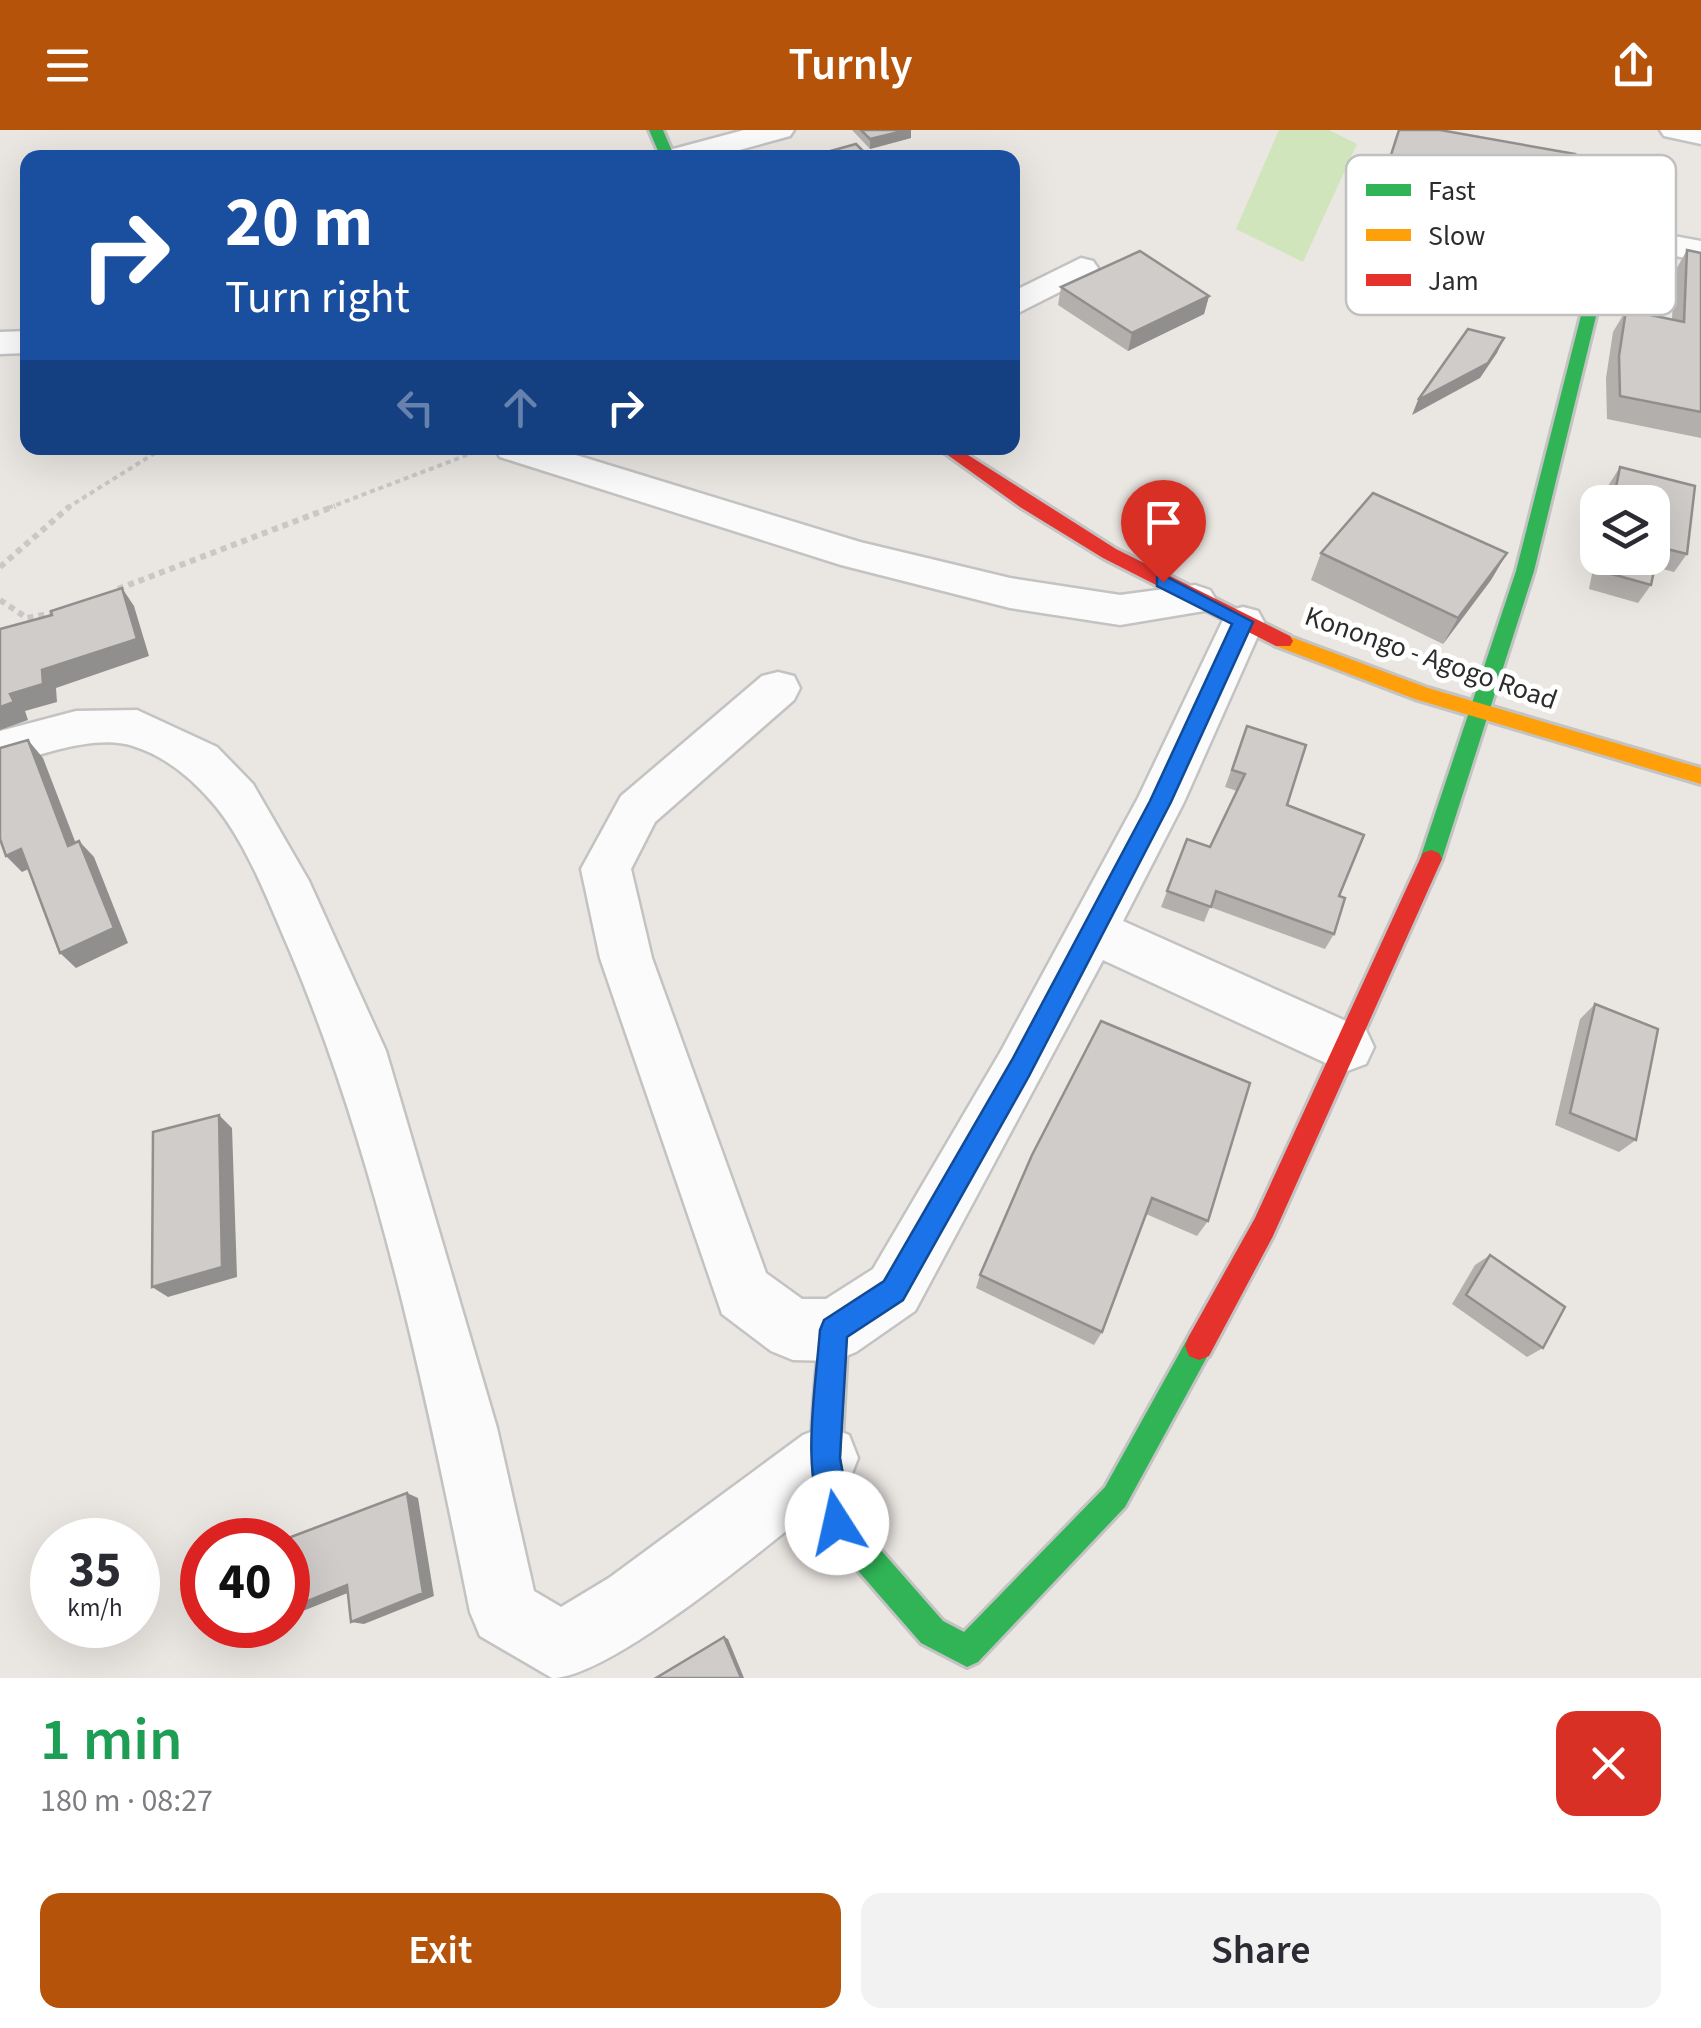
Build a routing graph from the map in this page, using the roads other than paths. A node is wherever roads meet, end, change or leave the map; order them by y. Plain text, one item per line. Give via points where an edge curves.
1 (778, 130) edge
2 (1675, 130) edge
3 (1701, 135) edge
4 (702, 150) edge
5 (1676, 246) edge
6 (1701, 251) edge
7 (1081, 268) dead end
8 (1020, 302) edge
9 (1589, 315) edge
10 (536, 455) edge
11 (957, 455) edge
12 (1195, 600) junction
13 (1243, 622) junction
14 (778, 688) dead end
15 (1478, 710) junction
16 (0, 748) edge
17 (1701, 776) edge
18 (1092, 931) junction
19 (1347, 1047) junction
20 (834, 1330) junction
21 (826, 1458) junction

1 - 4 street
2 - 3 street
5 - 6 street
7 - 8 street
9 - 15 street via 1526,571
10 - 12 street via 854,555 1010,593 1120,610
11 - 12 street, Konongo - Agogo Road
12 - 13 street, Konongo - Agogo Road
13 - 15 street, Konongo - Agogo Road via 1331,661
13 - 18 street
14 - 20 street via 638,809 606,869 626,958 743,1293 793,1329
15 - 17 street, Konongo - Agogo Road
15 - 19 street via 1422,886
16 - 21 street via 76,728 137,726 201,760 236,797 291,896 359,1051 465,1428 504,1612 561,1647 634,1602
18 - 19 street
18 - 20 street via 894,1290
19 - 21 street via 1264,1228 1115,1497 967,1651 932,1632 837,1523
20 - 21 street

